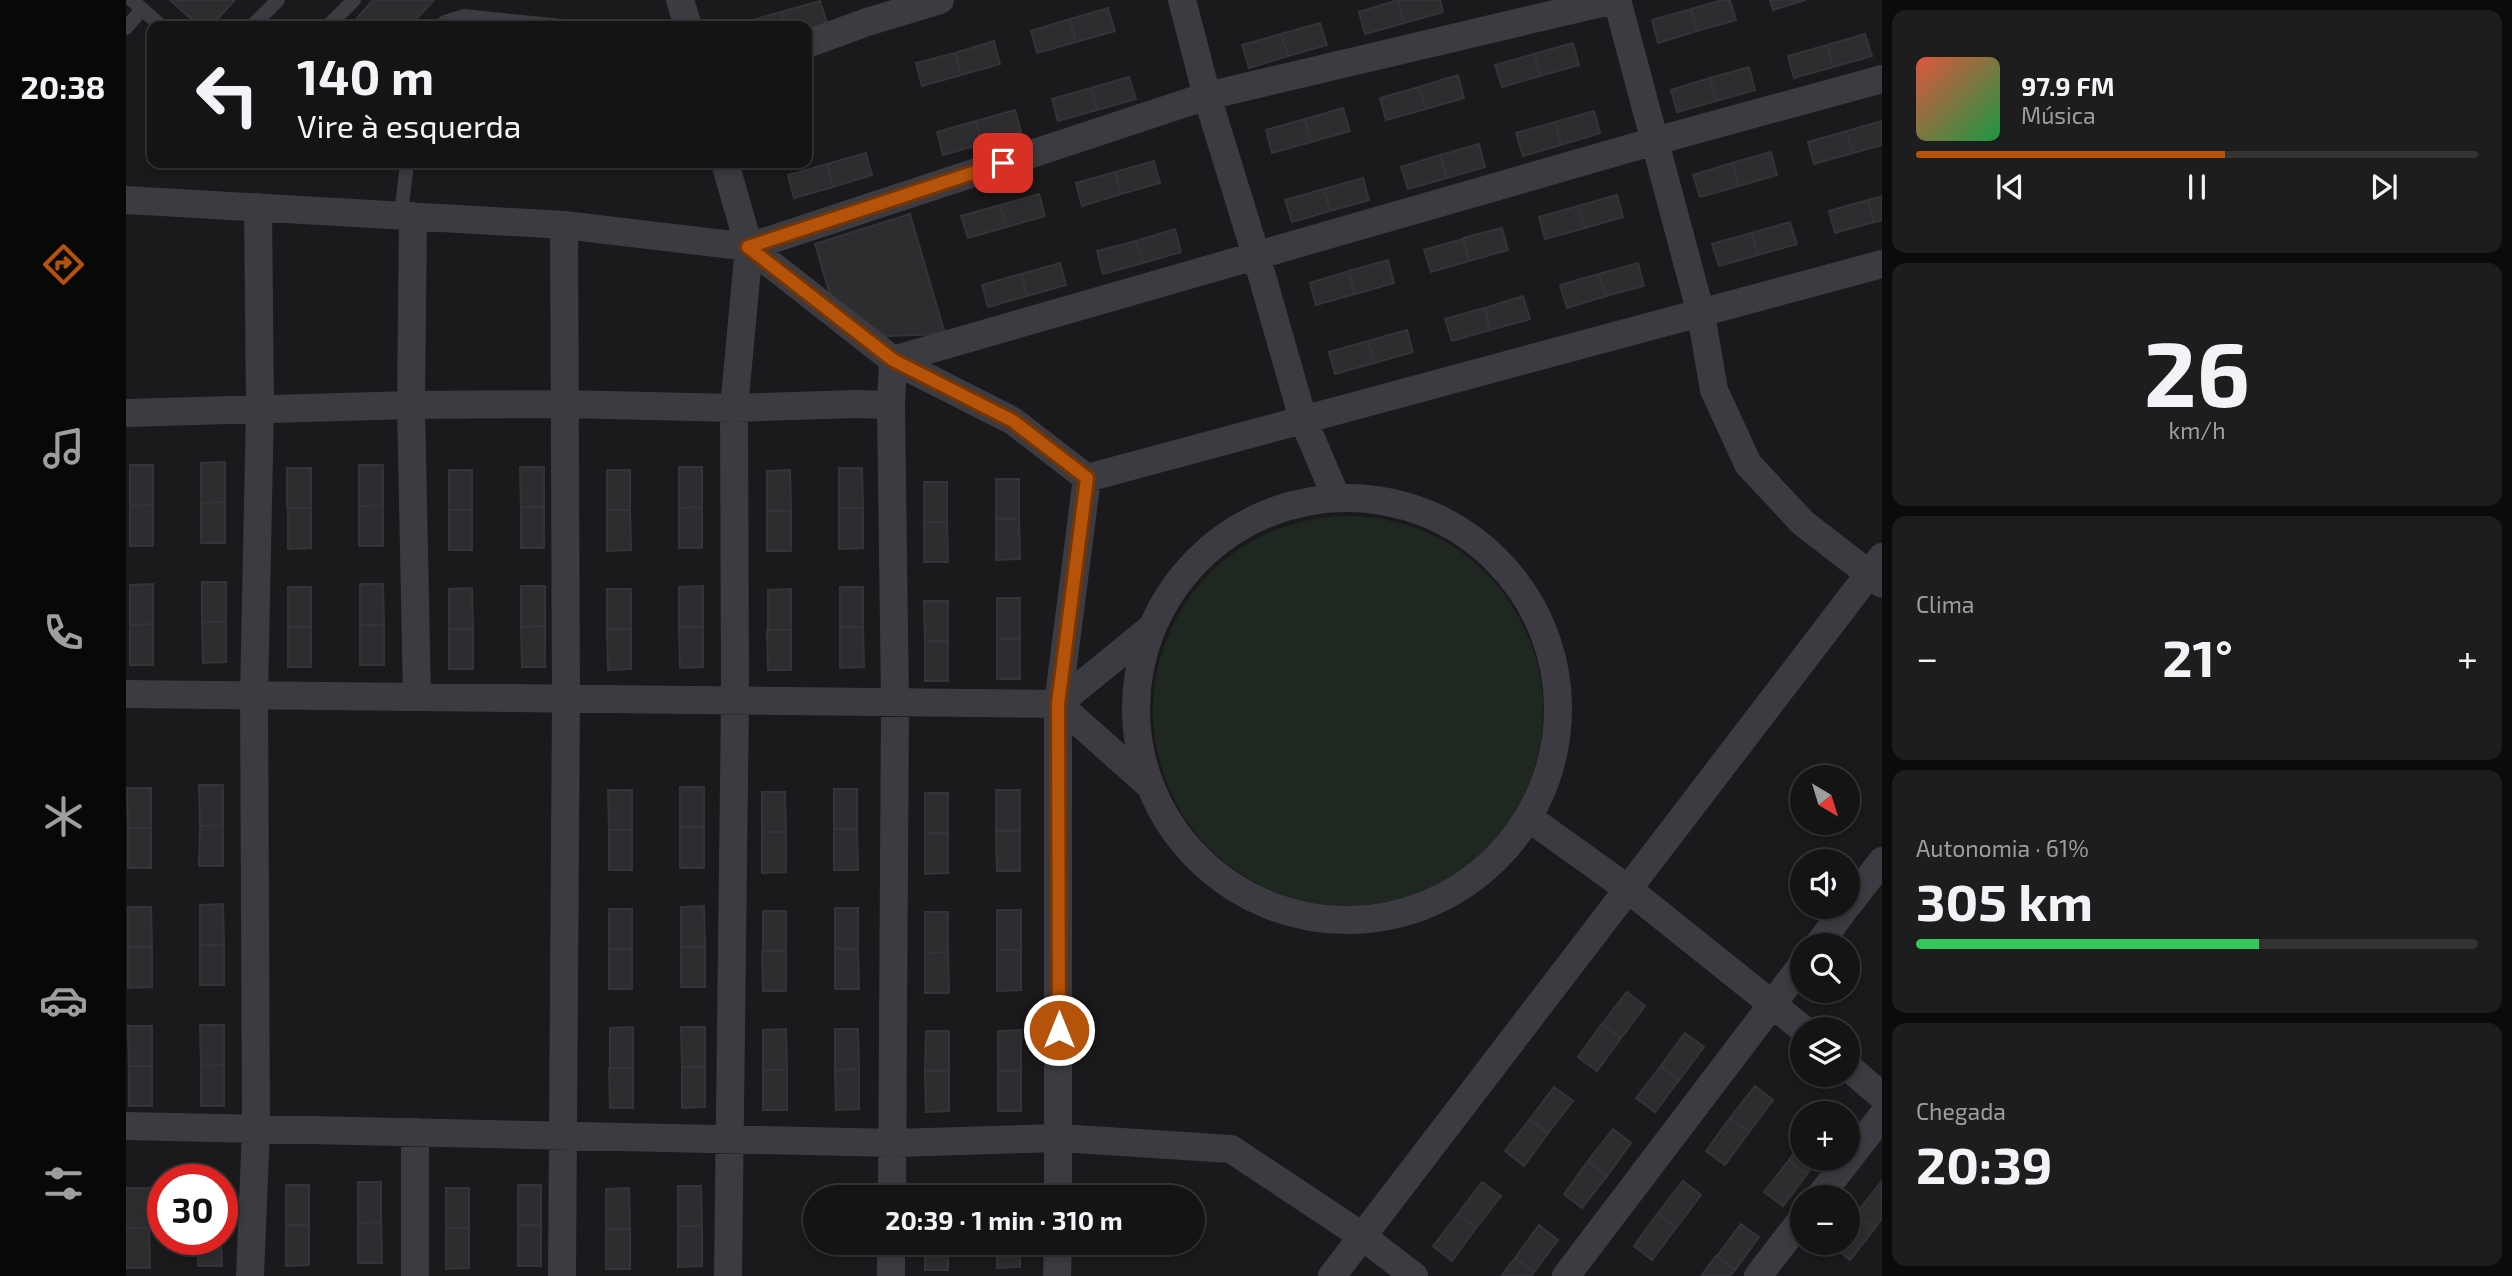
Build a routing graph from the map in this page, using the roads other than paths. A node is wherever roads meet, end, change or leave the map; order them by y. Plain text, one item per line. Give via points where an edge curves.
1 (278, 0) edge
2 (354, 0) edge
3 (680, 0) edge
4 (940, 0) edge
5 (1182, 0) edge
6 (1615, 0) edge
7 (137, 5) edge
8 (863, 11) edge
9 (155, 21) edge
10 (257, 21) edge
11 (333, 21) edge
12 (448, 21) edge
13 (513, 21) edge
14 (686, 21) edge
15 (126, 27) edge
16 (812, 41) edge
17 (1882, 79) edge
18 (1207, 96) junction
19 (1655, 141) junction
20 (407, 168) edge
21 (726, 168) edge
22 (126, 200) edge
23 (258, 208) junction
24 (407, 216) junction
25 (564, 225) junction
26 (748, 247) junction
27 (1256, 255) junction
28 (1882, 264) edge
29 (1701, 314) junction
30 (893, 360) junction
31 (565, 404) junction
32 (411, 405) junction
33 (891, 405) junction
34 (260, 408) junction
35 (734, 408) junction
36 (126, 413) edge
37 (1303, 419) junction
38 (1087, 478) junction
39 (1336, 497) junction
40 (1878, 571) edge
41 (1151, 628) junction
42 (126, 694) edge
43 (254, 695) junction
44 (417, 697) junction
45 (566, 699) junction
46 (735, 701) junction
47 (895, 702) junction
48 (1058, 704) junction
49 (1147, 783) junction
50 (1529, 818) junction
51 (1882, 861) edge
52 (1628, 889) junction
53 (1860, 890) edge
54 (1838, 919) edge
55 (1827, 933) edge
56 (1790, 981) edge
57 (1773, 1004) junction
58 (1790, 1018) edge
59 (1860, 1077) edge
60 (1882, 1096) edge
61 (1882, 1116) edge
62 (126, 1126) edge
63 (256, 1129) junction
64 (415, 1132) junction
65 (563, 1136) junction
66 (1059, 1138) junction
67 (729, 1140) junction
68 (894, 1143) junction
69 (892, 1185) edge
70 (1058, 1185) edge
71 (1828, 1185) edge
72 (1790, 1235) edge
73 (1362, 1236) junction
74 (891, 1255) edge
75 (1058, 1255) edge
76 (250, 1276) edge
77 (415, 1276) edge
78 (562, 1276) edge
79 (728, 1276) edge
80 (891, 1276) edge
81 (1057, 1276) edge
82 (1332, 1276) edge
83 (1414, 1276) edge
84 (1566, 1276) edge
85 (1758, 1276) edge

1 - 10 lane
2 - 11 lane
3 - 14 street
4 - 8 street
5 - 18 street
6 - 18 street
6 - 19 street
7 - 9 lane
7 - 15 lane
8 - 16 street
12 - 13 lane via 464,16
17 - 19 street
18 - 26 street
18 - 27 street
19 - 27 street
19 - 29 street
20 - 24 lane
21 - 26 street
22 - 23 street
23 - 24 street
23 - 34 street
24 - 25 street
24 - 32 street
25 - 26 street
25 - 31 street
26 - 30 street
26 - 35 street
27 - 30 street
27 - 37 street
28 - 29 street
29 - 37 street
29 - 40 street via 1714,390 1748,464 1803,523
30 - 33 street
30 - 38 street via 1013,421
31 - 32 street
31 - 35 street
31 - 45 street
32 - 34 street
32 - 44 street
33 - 35 street
33 - 47 street
34 - 36 street
34 - 43 street
35 - 46 street
37 - 38 street
37 - 39 street
38 - 48 street
39 - 41 street via 1278,509 1225,536 1181,577
39 - 50 street via 1401,503 1461,529 1511,572 1544,628 1559,692 1554,757
40 - 52 street
41 - 48 street
41 - 49 street via 1136,692 1136,732
42 - 43 street
43 - 44 street
43 - 63 street
44 - 45 street
45 - 46 street
45 - 65 street
46 - 47 street
46 - 67 street
47 - 48 street
47 - 68 street
48 - 49 street
48 - 66 street
49 - 50 street via 1181,842 1231,888 1293,915 1361,921 1427,906 1486,870
50 - 52 street
51 - 53 street
52 - 57 street
52 - 73 street
54 - 55 street
56 - 57 street
57 - 58 street
57 - 84 street
59 - 60 street
61 - 71 street
62 - 63 street
63 - 64 street
63 - 76 street
64 - 65 street
64 - 77 street
65 - 67 street
65 - 78 street
66 - 68 street
66 - 70 street
66 - 73 street via 1231,1149
67 - 68 street
67 - 79 street
68 - 69 street
72 - 85 street
73 - 82 street
73 - 83 street
74 - 80 street
75 - 81 street

